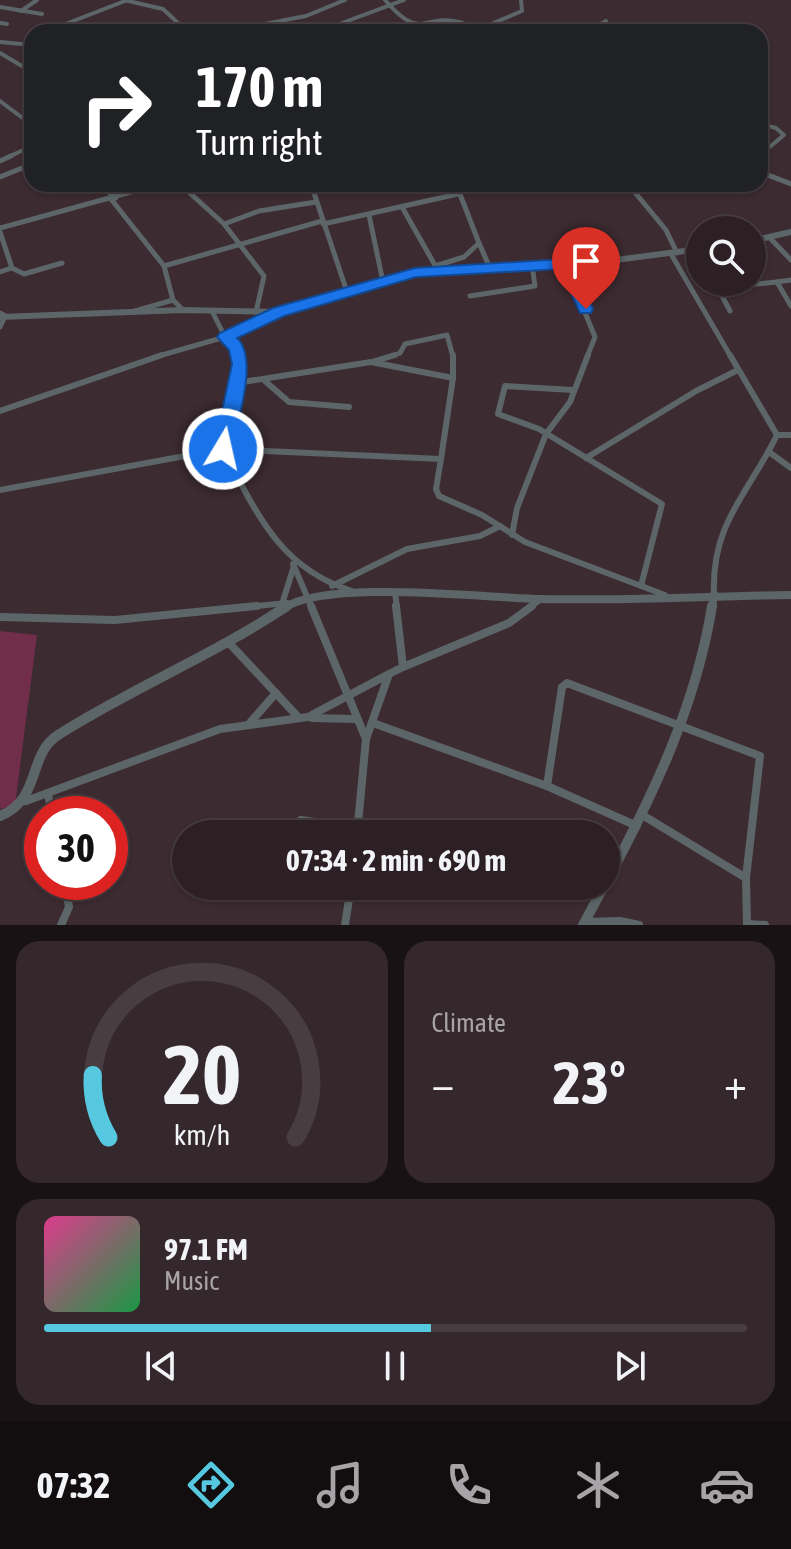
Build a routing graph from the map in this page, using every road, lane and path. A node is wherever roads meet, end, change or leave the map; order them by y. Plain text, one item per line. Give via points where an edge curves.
1 (37, 0) edge
2 (124, 0) edge
3 (345, 0) edge
4 (385, 0) edge
5 (404, 0) edge
6 (521, 0) edge
7 (144, 2) edge
8 (390, 6) junction
9 (0, 7) edge
10 (21, 11) junction
11 (42, 14) dead end
12 (606, 21) dead end
13 (0, 23) edge
14 (7, 24) dead end
15 (65, 24) edge
16 (179, 24) edge
17 (266, 24) edge
18 (340, 24) edge
19 (413, 24) edge
20 (425, 24) edge
21 (464, 24) edge
22 (491, 24) edge
23 (601, 24) edge
24 (0, 42) edge
25 (24, 44) edge
26 (0, 53) edge
27 (24, 67) edge
28 (0, 101) edge
29 (24, 119) edge
30 (768, 126) edge
31 (768, 149) edge
32 (24, 150) edge
33 (0, 161) edge
34 (24, 167) edge
35 (0, 169) edge
36 (768, 175) edge
37 (3, 176) edge
38 (791, 184) edge
39 (107, 192) edge
40 (130, 192) edge
41 (189, 192) edge
42 (313, 192) edge
43 (635, 192) edge
44 (458, 194) joint
45 (113, 198) junction
46 (316, 202) junction
47 (402, 207) junction
48 (369, 215) junction
49 (323, 222) junction
50 (224, 224) junction
51 (0, 230) edge
52 (791, 232) edge
53 (770, 238) junction
54 (766, 239) edge
55 (479, 243) junction
56 (241, 245) junction
57 (686, 252) edge
58 (674, 254) junction
59 (791, 260) edge
60 (62, 263) dead end
61 (565, 264) junction
62 (532, 265) junction
63 (164, 266) junction
64 (489, 266) junction
65 (12, 268) junction
66 (436, 268) junction
67 (0, 272) edge
68 (791, 280) edge
69 (383, 282) junction
70 (777, 282) junction
71 (347, 292) junction
72 (470, 296) dead end
73 (173, 300) junction
74 (791, 306) edge
75 (183, 310) junction
76 (135, 311) junction
77 (212, 311) junction
78 (730, 311) dead end
79 (256, 312) junction
80 (279, 312) junction
81 (2, 316) edge
82 (0, 327) edge
83 (225, 337) junction
84 (371, 362) junction
85 (738, 370) junction
86 (453, 378) junction
87 (261, 380) junction
88 (236, 383) junction
89 (573, 390) junction
90 (349, 407) dead end
91 (0, 411) edge
92 (546, 434) junction
93 (777, 435) junction
94 (791, 435) edge
95 (223, 449) junction
96 (769, 452) junction
97 (586, 458) junction
98 (441, 459) junction
99 (791, 468) edge
100 (0, 490) edge
101 (500, 526) junction
102 (512, 535) junction
103 (293, 563) junction
104 (332, 586) junction
105 (641, 586) junction
106 (395, 592) junction
107 (372, 593) junction
108 (714, 594) junction
109 (665, 595) junction
110 (791, 595) edge
111 (309, 596) junction
112 (541, 599) junction
113 (293, 602) junction
114 (282, 604) junction
115 (0, 617) edge
116 (230, 644) junction
117 (403, 667) junction
118 (389, 674) junction
119 (276, 693) junction
120 (345, 696) junction
121 (303, 718) junction
122 (356, 719) junction
123 (373, 723) junction
124 (249, 724) junction
125 (682, 727) junction
126 (366, 739) junction
127 (547, 786) junction
128 (48, 794) joint
129 (28, 796) edge
130 (42, 796) edge
131 (24, 803) edge
132 (0, 816) edge
133 (644, 816) junction
134 (358, 820) edge
135 (637, 826) junction
136 (620, 851) edge
137 (746, 878) junction
138 (68, 900) edge
139 (349, 900) edge
140 (596, 900) edge
141 (584, 923) edge
142 (747, 924) edge
143 (61, 925) edge
144 (345, 925) edge
145 (639, 925) edge
146 (765, 925) edge

1 - 10 street
2 - 7 street
2 - 15 street
3 - 17 street
4 - 8 street
5 - 8 street
6 - 22 street via 522,11
7 - 16 street via 176,17
8 - 18 street
8 - 19 street
9 - 10 street
10 - 11 street
12 - 23 street
13 - 14 street
20 - 21 street
24 - 25 street
26 - 27 street
28 - 29 street
30 - 31 street via 784,135
32 - 33 street
34 - 37 street
35 - 37 street
36 - 38 street
39 - 45 street
40 - 45 street
41 - 50 street
42 - 46 street
43 - 58 street via 666,230
44 - 47 street
44 - 55 street
45 - 51 street
45 - 63 street
46 - 49 street
46 - 50 street via 259,211
47 - 48 street
47 - 66 street
48 - 49 street
48 - 69 street
49 - 56 street via 253,237
49 - 71 street
50 - 56 street
51 - 65 street
52 - 53 street
53 - 54 street
53 - 59 street
55 - 64 street
55 - 66 street via 464,257
56 - 63 street
56 - 79 street via 264,278
57 - 58 street
58 - 61 street
58 - 85 street
60 - 65 street via 24,274
61 - 62 street
61 - 89 street via 595,337
62 - 64 street
62 - 72 street via 535,286
63 - 73 street
64 - 66 street
65 - 67 street
66 - 69 street
68 - 70 street
69 - 71 street
70 - 74 street
70 - 78 street via 718,288
71 - 80 street
73 - 75 street
73 - 76 street
75 - 76 street
75 - 77 street
76 - 81 street
77 - 79 street
77 - 83 street
79 - 80 street
80 - 83 street
81 - 82 street
83 - 88 street via 240,356
83 - 91 street via 132,363
84 - 86 street
84 - 86 street via 400,353 405,344 447,335
84 - 87 street
85 - 93 street
85 - 97 street
86 - 98 street
87 - 88 street
87 - 90 street via 289,402
88 - 95 street
89 - 92 street via 565,413
89 - 92 street via 503,387 499,416
92 - 97 street
92 - 102 street
93 - 94 street
93 - 96 street
95 - 98 street via 376,452
95 - 100 street
95 - 103 street via 269,533
96 - 99 street
96 - 108 street via 744,487 716,546
97 - 105 street via 662,504
98 - 101 street via 436,493
101 - 102 street
101 - 104 street via 480,536 407,549
102 - 105 street
103 - 104 street
103 - 111 street
103 - 114 street
104 - 107 street
105 - 109 street
106 - 107 street
106 - 112 street
106 - 117 street
107 - 111 street
108 - 109 street
108 - 110 street
108 - 125 street via 707,646
109 - 112 street
111 - 113 street
111 - 120 street
112 - 117 street via 509,623
113 - 114 street
113 - 116 street
114 - 115 street via 115,620
116 - 119 street
116 - 129 street via 55,737 45,748
117 - 118 street
118 - 120 street
118 - 123 street
119 - 121 street
119 - 124 street
120 - 121 street
120 - 122 street
121 - 122 street
121 - 124 street
122 - 126 street
123 - 126 street
123 - 127 street
124 - 128 street via 159,750
125 - 127 street via 567,683 562,687
125 - 133 street
125 - 137 street via 760,756
126 - 134 street
127 - 135 street
128 - 130 street
131 - 132 street
133 - 135 street
133 - 137 street
135 - 136 street
137 - 142 street
138 - 143 street
139 - 144 street
140 - 141 street
141 - 145 street
142 - 146 street

